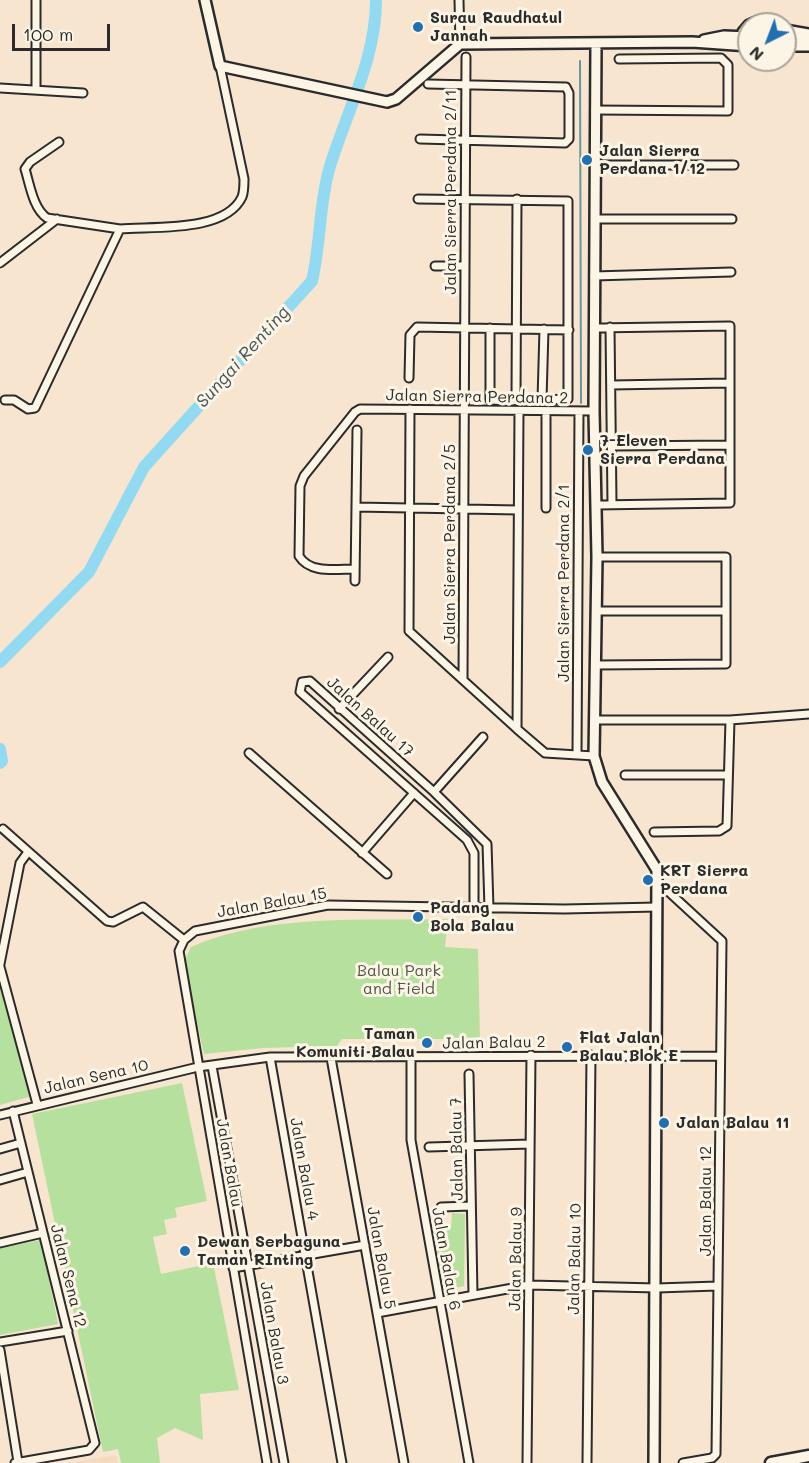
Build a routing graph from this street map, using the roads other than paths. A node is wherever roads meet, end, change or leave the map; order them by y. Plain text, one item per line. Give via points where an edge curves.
1 (36, 0) edge
2 (205, 0) edge
3 (459, 0) edge
4 (737, 39) edge
5 (596, 42) junction
6 (460, 44) junction
7 (466, 57) dead end
8 (619, 59) dead end
9 (220, 66) junction
10 (428, 84) dead end
11 (465, 85) junction
12 (0, 88) edge
13 (36, 90) junction
14 (83, 93) dead end
15 (595, 110) junction
16 (420, 139) dead end
17 (465, 140) junction
18 (59, 142) dead end
19 (595, 165) junction
20 (734, 165) dead end
21 (418, 199) dead end
22 (464, 199) junction
23 (517, 199) junction
24 (57, 219) junction
25 (595, 219) junction
26 (732, 219) dead end
27 (120, 229) junction
28 (0, 263) edge
29 (435, 266) dead end
30 (464, 266) junction
31 (731, 272) dead end
32 (594, 276) junction
33 (463, 327) junction
34 (610, 327) junction
35 (490, 328) junction
36 (594, 328) junction
37 (516, 329) junction
38 (544, 329) junction
39 (569, 330) junction
40 (409, 378) dead end
41 (729, 383) junction
42 (611, 385) junction
43 (5, 400) dead end
44 (410, 410) junction
45 (464, 410) junction
46 (519, 411) junction
47 (546, 411) junction
48 (579, 411) junction
49 (594, 411) junction
50 (357, 430) dead end
51 (730, 445) junction
52 (612, 446) junction
53 (612, 504) junction
54 (596, 505) junction
55 (356, 507) junction
56 (546, 507) dead end
57 (410, 508) junction
58 (465, 509) junction
59 (518, 510) junction
60 (597, 557) junction
61 (356, 569) junction
62 (355, 580) dead end
63 (596, 611) junction
64 (725, 611) junction
65 (388, 657) dead end
66 (596, 665) junction
67 (463, 679) junction
68 (339, 709) junction
69 (809, 714) edge
70 (594, 720) junction
71 (730, 720) junction
72 (518, 729) junction
73 (483, 737) dead end
74 (249, 753) dead end
75 (577, 754) junction
76 (594, 756) junction
77 (625, 775) dead end
78 (729, 775) junction
79 (434, 792) junction
80 (414, 793) junction
81 (3, 829) dead end
82 (654, 832) dead end
83 (28, 852) junction
84 (362, 853) junction
85 (387, 874) dead end
86 (658, 882) junction
87 (474, 907) junction
88 (657, 907) junction
89 (489, 908) junction
90 (184, 940) junction
91 (0, 965) edge
92 (531, 1055) junction
93 (591, 1055) junction
94 (657, 1055) junction
95 (720, 1056) junction
96 (270, 1057) junction
97 (331, 1058) junction
98 (411, 1058) junction
99 (212, 1066) junction
100 (198, 1067) junction
101 (469, 1074) dead end
102 (37, 1104) junction
103 (13, 1111) junction
104 (0, 1115) edge
105 (21, 1143) junction
106 (530, 1144) junction
107 (470, 1145) junction
108 (429, 1147) dead end
109 (0, 1149) edge
110 (28, 1172) junction
111 (0, 1180) edge
112 (471, 1206) junction
113 (441, 1207) dead end
114 (43, 1233) junction
115 (0, 1243) edge
116 (365, 1245) junction
117 (306, 1256) junction
118 (248, 1266) junction
119 (233, 1268) junction
120 (529, 1285) junction
121 (589, 1286) junction
122 (717, 1286) junction
123 (657, 1288) junction
124 (473, 1295) junction
125 (440, 1301) junction
126 (377, 1312) junction
127 (68, 1331) junction
128 (0, 1342) edge
129 (0, 1350) edge
130 (809, 1456) edge
131 (16, 1463) edge
132 (267, 1463) edge
133 (284, 1463) edge
134 (342, 1463) edge
135 (404, 1463) edge
136 (469, 1463) edge
137 (527, 1463) edge
138 (587, 1463) edge
139 (654, 1463) edge
140 (683, 1463) edge
141 (771, 1463) edge

1 - 13 street
2 - 9 street
3 - 6 street
4 - 5 street via 723,36 692,42
5 - 6 street
5 - 15 street
6 - 9 street via 396,99 387,102
7 - 11 street, Jalan Sierra Perdana 2/11
8 - 15 street via 721,58 726,62 728,111
9 - 27 street via 244,179 242,196 224,215 193,226
10 - 11 street
11 - 17 street, Jalan Sierra Perdana 2/11
11 - 17 street via 566,87 569,139 565,143
12 - 13 street
13 - 14 street
15 - 19 street
16 - 17 street
17 - 22 street, Jalan Sierra Perdana 2/11
18 - 24 street via 25,169 37,206 47,218
19 - 20 street
19 - 25 street
21 - 22 street
22 - 23 street
22 - 30 street, Jalan Sierra Perdana 2/11
23 - 37 street
23 - 39 street via 568,201
24 - 27 street
24 - 28 street
25 - 26 street
25 - 32 street
27 - 43 street via 35,408
29 - 30 street
30 - 33 street, Jalan Sierra Perdana 2/11
31 - 32 street
32 - 36 street
33 - 35 street
33 - 40 street via 417,327 410,335
33 - 45 street, Jalan Sierra Perdana 2/11
34 - 36 street
34 - 41 street via 730,326
34 - 42 street
35 - 37 street
35 - 37 street via 491,401 516,397
36 - 49 street
37 - 38 street
38 - 39 street
38 - 39 street via 542,400 568,399
41 - 42 street
41 - 51 street
42 - 52 street
44 - 45 street, Jalan Sierra Perdana 2
44 - 57 street
44 - 61 street, Jalan Sierra Perdana 2 via 360,409 300,486 302,562 314,568
45 - 46 street, Jalan Sierra Perdana 2
45 - 58 street, Jalan Sierra Perdana 2/5
46 - 47 street, Jalan Sierra Perdana 2
46 - 59 street
47 - 48 street, Jalan Sierra Perdana 2
47 - 56 street
48 - 49 street, Jalan Sierra Perdana 2
48 - 75 street, Jalan Sierra Perdana 2/1
49 - 54 street
50 - 55 street
51 - 52 street
51 - 53 street via 730,503
52 - 53 street
53 - 54 street
54 - 60 street
55 - 57 street
55 - 61 street
57 - 58 street
57 - 67 street via 409,632
58 - 59 street
58 - 67 street, Jalan Sierra Perdana 2/5
59 - 72 street
60 - 63 street
60 - 64 street via 726,558
61 - 62 street
63 - 64 street
63 - 66 street
64 - 66 street via 726,664
65 - 68 street
66 - 70 street
67 - 72 street
68 - 79 street, Jalan Balau 17
68 - 80 street, Jalan Balau 17 via 310,681 302,682 300,692
69 - 71 street
70 - 71 street
70 - 76 street
71 - 78 street
72 - 75 street via 545,753
73 - 79 street
74 - 84 street
75 - 76 street
76 - 86 street via 602,782 653,861
77 - 78 street
78 - 82 street via 729,822 725,828
79 - 89 street, Jalan Balau 17 via 487,844
80 - 84 street
80 - 87 street, Jalan Balau 17 via 472,848
81 - 83 street
83 - 90 street via 107,921 113,922 143,907
83 - 91 street via 20,863
84 - 85 street
86 - 88 street
86 - 95 street, Jalan Balau 12 via 722,940
87 - 89 street, Jalan Balau 15
87 - 90 street, Jalan Balau 15 via 328,905 195,931
88 - 89 street, Jalan Balau 15
88 - 94 street
90 - 100 street, Jalan Balau via 179,951
91 - 102 street
92 - 93 street, Jalan Balau 2
92 - 98 street, Jalan Balau 2
92 - 106 street, Jalan Balau 9
93 - 94 street, Jalan Balau 2
93 - 121 street, Jalan Balau 10
94 - 95 street, Jalan Balau 2
94 - 123 street
95 - 122 street, Jalan Balau 12
96 - 97 street, Jalan Balau 2
96 - 99 street, Jalan Balau 2
96 - 117 street, Jalan Balau 4
97 - 98 street, Jalan Balau 2
97 - 116 street, Jalan Balau 5
98 - 125 street, Jalan Balau 6 via 411,1140
99 - 100 street, Jalan Balau 2
99 - 118 street, Jalan Balau 3
100 - 102 street, Jalan Sena 10
100 - 119 street, Jalan Balau
101 - 107 street, Jalan Balau 7
102 - 103 street, Jalan Sena 10
103 - 104 street, Jalan Sena 10
103 - 105 street, Jalan Sena 12
105 - 109 street
105 - 110 street, Jalan Sena 12
106 - 107 street
106 - 120 street, Jalan Balau 9
107 - 108 street
107 - 112 street, Jalan Balau 7
110 - 111 street
110 - 114 street, Jalan Sena 12
112 - 113 street
112 - 124 street, Jalan Balau 7
114 - 115 street
114 - 127 street, Jalan Sena 12
116 - 117 street
116 - 126 street, Jalan Balau 5
117 - 118 street
117 - 134 street, Jalan Balau 4
118 - 119 street
118 - 133 street, Jalan Balau 3
119 - 132 street, Jalan Balau
120 - 121 street
120 - 124 street
120 - 137 street, Jalan Balau 9
121 - 123 street
121 - 138 street, Jalan Balau 10
122 - 123 street
122 - 140 street, Jalan Balau 12 via 716,1454
123 - 139 street
124 - 125 street
125 - 126 street
125 - 136 street, Jalan Balau 6
126 - 135 street, Jalan Balau 5
127 - 128 street
127 - 131 street, Jalan Sena 12 via 95,1443 93,1447
129 - 131 street
130 - 141 main road

